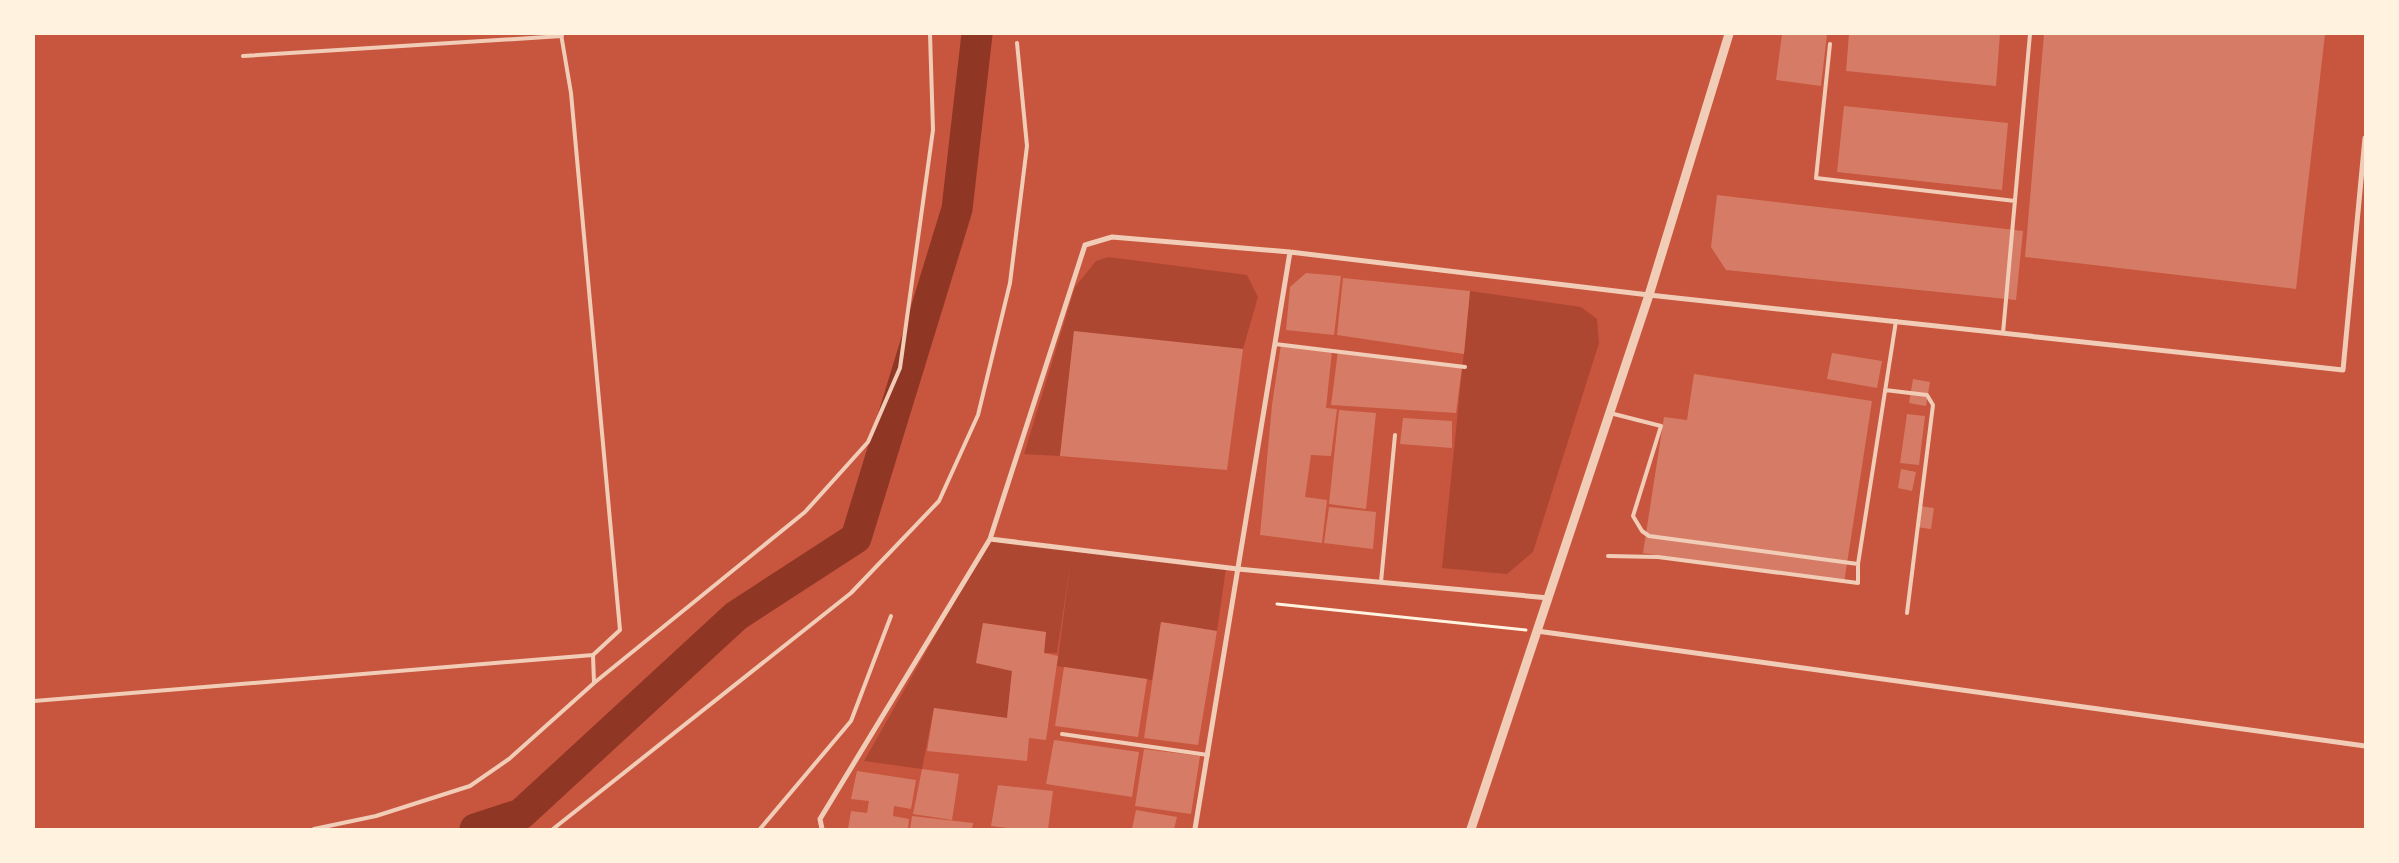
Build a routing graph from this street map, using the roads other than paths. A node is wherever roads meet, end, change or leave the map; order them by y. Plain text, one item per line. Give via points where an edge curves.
1 (930, 34) edge
2 (1729, 34) edge
3 (2030, 34) edge
4 (562, 35) edge
5 (1017, 43) dead end
6 (1830, 44) dead end
7 (244, 56) dead end
8 (2365, 138) edge
9 (2015, 201) junction
10 (1290, 252) junction
11 (1649, 295) junction
12 (1896, 321) junction
13 (2003, 333) junction
14 (1275, 344) junction
15 (1465, 367) dead end
16 (1885, 390) junction
17 (1610, 413) junction
18 (1395, 435) dead end
19 (990, 539) junction
20 (1608, 556) dead end
21 (1858, 564) junction
22 (1238, 569) junction
23 (1381, 582) junction
24 (1549, 598) junction
25 (1908, 612) dead end
26 (891, 616) dead end
27 (1537, 631) junction
28 (593, 655) junction
29 (594, 683) junction
30 (34, 701) edge
31 (1062, 734) dead end
32 (2365, 746) edge
33 (1208, 755) junction
34 (314, 829) edge
35 (554, 829) edge
36 (760, 829) edge
37 (822, 829) edge
38 (1195, 829) edge
39 (1471, 829) edge

1 - 29 lane via 932,130 900,368 868,442 805,512
2 - 11 street
3 - 9 lane
4 - 7 lane
4 - 28 lane via 571,93 620,630
5 - 35 lane via 1027,146 1010,283 978,415 939,501 852,593
6 - 9 lane via 1816,178
8 - 13 street via 2343,370
9 - 13 lane
10 - 11 street
10 - 14 street
10 - 19 street via 1112,237 1085,246
11 - 12 street
11 - 17 street
12 - 13 street
12 - 16 lane
14 - 15 lane
14 - 22 street
16 - 21 lane
16 - 25 lane via 1927,395 1933,405
17 - 21 lane via 1661,426 1633,516 1642,532 1649,536
17 - 24 street
18 - 23 lane
19 - 22 street
19 - 37 street via 820,820
20 - 21 lane via 1658,557 1858,583
22 - 23 street
22 - 33 street
23 - 24 street
24 - 27 street
26 - 36 lane via 851,721
27 - 32 street
27 - 39 street
28 - 29 lane
28 - 30 lane
29 - 34 lane via 509,759 470,786 376,816
31 - 33 lane
33 - 38 street

